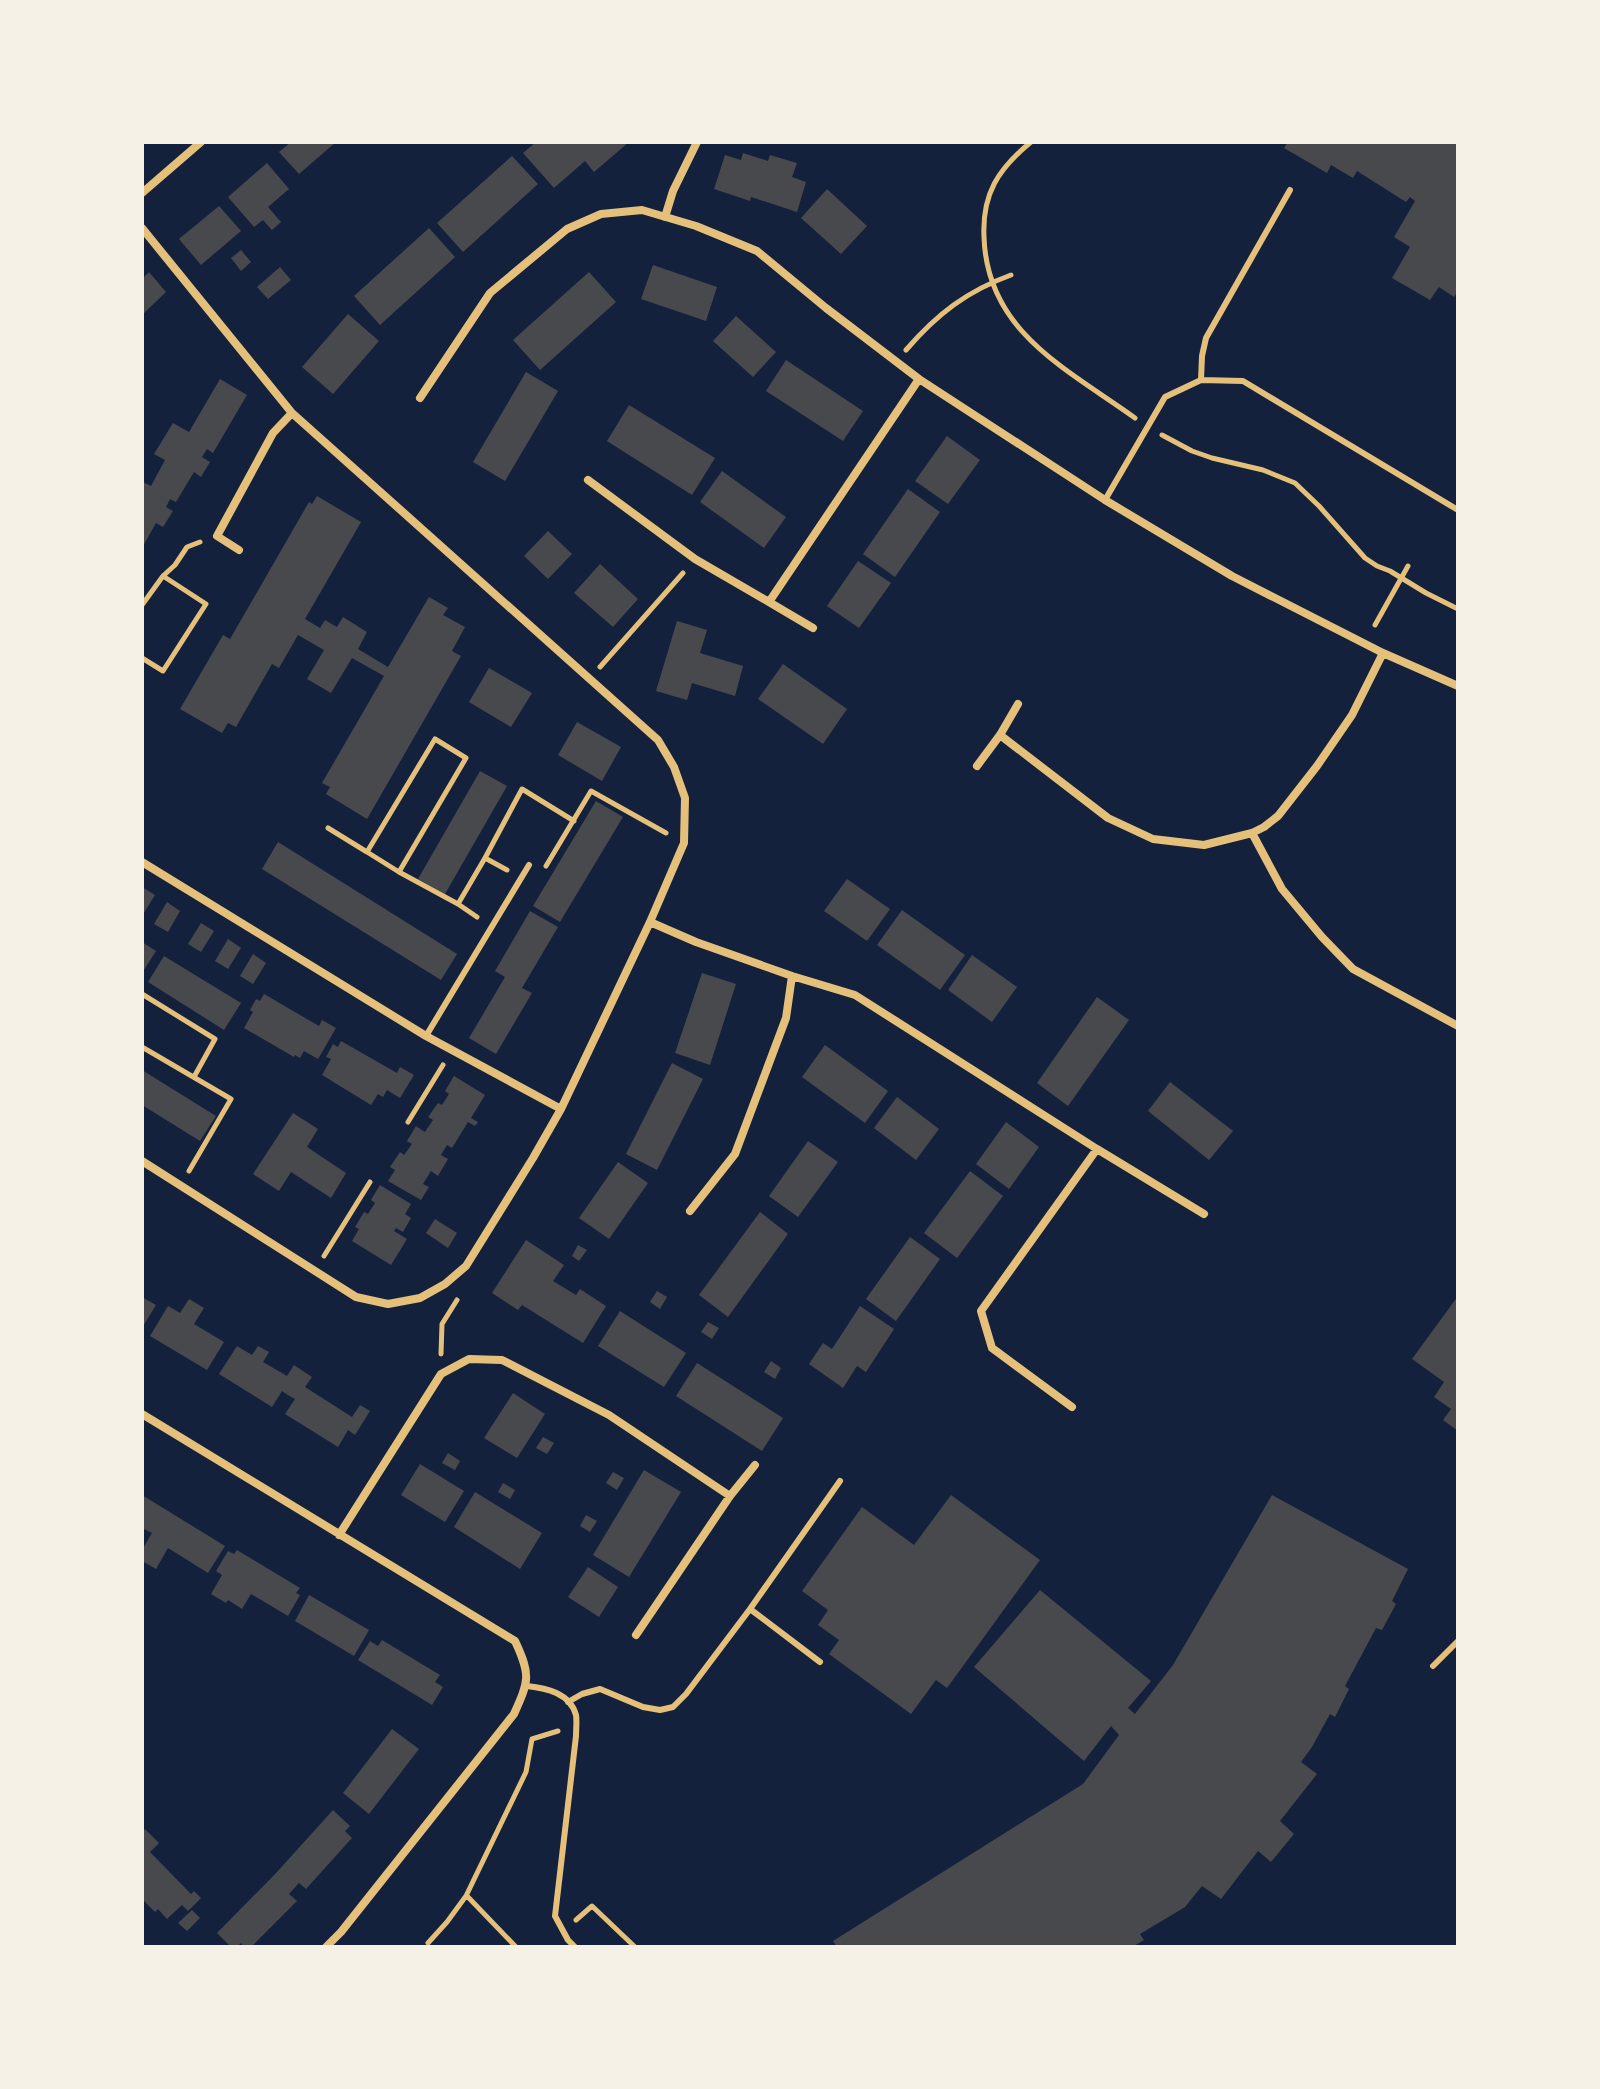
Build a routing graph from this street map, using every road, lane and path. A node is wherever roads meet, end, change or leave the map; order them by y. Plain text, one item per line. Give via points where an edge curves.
1 (201, 142) edge
2 (697, 142) edge
3 (1031, 142) edge
4 (1290, 190) dead end
5 (142, 193) edge
6 (665, 217) junction
7 (142, 228) edge
8 (1011, 275) dead end
9 (990, 282) junction
10 (897, 362) junction
11 (919, 379) junction
12 (1201, 380) junction
13 (420, 398) dead end
14 (292, 413) junction
15 (1137, 419) dead end
16 (1157, 432) dead end
17 (588, 480) dead end
18 (1105, 500) junction
19 (1458, 510) edge
20 (217, 536) junction
21 (239, 550) dead end
22 (695, 559) junction
23 (1408, 566) dead end
24 (163, 576) junction
25 (1400, 579) junction
26 (769, 602) junction
27 (142, 605) edge
28 (1458, 609) edge
29 (1375, 625) dead end
30 (813, 628) dead end
31 (1383, 653) junction
32 (142, 658) edge
33 (589, 680) junction
34 (1458, 686) edge
35 (1018, 704) dead end
36 (1000, 735) junction
37 (977, 766) dead end
38 (574, 821) junction
39 (328, 828) dead end
40 (1252, 833) junction
41 (684, 843) junction
42 (367, 852) junction
43 (485, 858) junction
44 (142, 862) edge
45 (529, 865) joint
46 (399, 872) junction
47 (521, 878) junction
48 (650, 922) junction
49 (792, 976) junction
50 (142, 994) edge
51 (1458, 1026) edge
52 (426, 1036) junction
53 (142, 1047) edge
54 (452, 1050) junction
55 (194, 1077) junction
56 (561, 1109) junction
57 (408, 1122) dead end
58 (1097, 1149) junction
59 (142, 1161) edge
60 (370, 1182) dead end
61 (180, 1186) junction
62 (690, 1211) dead end
63 (1204, 1214) dead end
64 (315, 1270) junction
65 (458, 1299) dead end
66 (441, 1374) junction
67 (1072, 1407) dead end
68 (142, 1414) edge
69 (755, 1465) dead end
70 (840, 1481) dead end
71 (730, 1496) junction
72 (339, 1535) junction
73 (750, 1609) junction
74 (636, 1635) dead end
75 (1458, 1641) edge
76 (820, 1662) dead end
77 (1433, 1666) dead end
78 (527, 1686) junction
79 (568, 1702) junction
80 (558, 1731) dead end
81 (466, 1896) junction
82 (563, 1931) junction
83 (428, 1943) dead end
84 (326, 1947) edge
85 (516, 1947) edge
86 (575, 1947) edge
87 (635, 1947) edge

1 - 5 street
2 - 6 street
3 - 9 path via 1004,168 987,198 983,215
4 - 12 lane via 1206,338
6 - 10 street via 757,251
6 - 13 street via 642,210 601,214 567,229 490,293
7 - 14 street
8 - 9 path
9 - 10 path via 937,317
9 - 15 path via 1006,311 1057,365
10 - 11 street
11 - 18 street
11 - 26 street
12 - 18 lane via 1165,397
12 - 19 lane via 1243,381
14 - 20 street via 273,433
14 - 33 street
16 - 25 path via 1192,451 1295,483 1365,558
17 - 22 street
18 - 31 street via 1232,576
20 - 21 street
20 - 24 path via 187,547
22 - 26 street
22 - 33 path
23 - 25 path
24 - 27 path
24 - 32 path via 206,604 163,671
25 - 28 path
25 - 29 path
26 - 30 street
31 - 34 street
31 - 40 street via 1352,715 1317,766 1278,816
33 - 41 street via 658,740 674,767 685,798
35 - 36 street
36 - 37 street
36 - 40 street via 1108,818 1153,839 1204,845
38 - 41 path via 591,791
38 - 43 path via 522,789
38 - 45 path via 543,871
39 - 42 path
40 - 51 street via 1282,889 1353,969
41 - 48 street
42 - 46 path
42 - 46 path via 435,739 466,758
43 - 46 path via 458,904
43 - 47 path
44 - 52 street
45 - 47 lane
47 - 52 lane
48 - 49 street
48 - 56 street
49 - 58 street via 855,995
49 - 62 street via 786,1018 735,1154
50 - 55 path via 215,1039
52 - 54 street
53 - 55 path
54 - 56 street
54 - 57 path
55 - 61 path via 231,1099
56 - 64 street via 466,1266 445,1284 420,1298 388,1304 356,1297
58 - 63 street
58 - 67 street via 981,1311 992,1348
59 - 61 street
60 - 64 path
61 - 64 street
65 - 66 path via 442,1324
66 - 71 street via 469,1359 502,1360 609,1415
66 - 72 street
68 - 72 street
69 - 71 street
70 - 73 lane
71 - 74 street
72 - 78 street via 515,1641
73 - 76 lane
73 - 79 lane via 673,1707 643,1707 600,1689
75 - 77 lane
78 - 79 lane via 550,1689
78 - 84 street via 514,1714
79 - 82 lane via 576,1715 576,1736 555,1916
80 - 81 path via 532,1739 526,1772
81 - 83 path
81 - 85 path
82 - 86 lane
82 - 87 path via 592,1906

